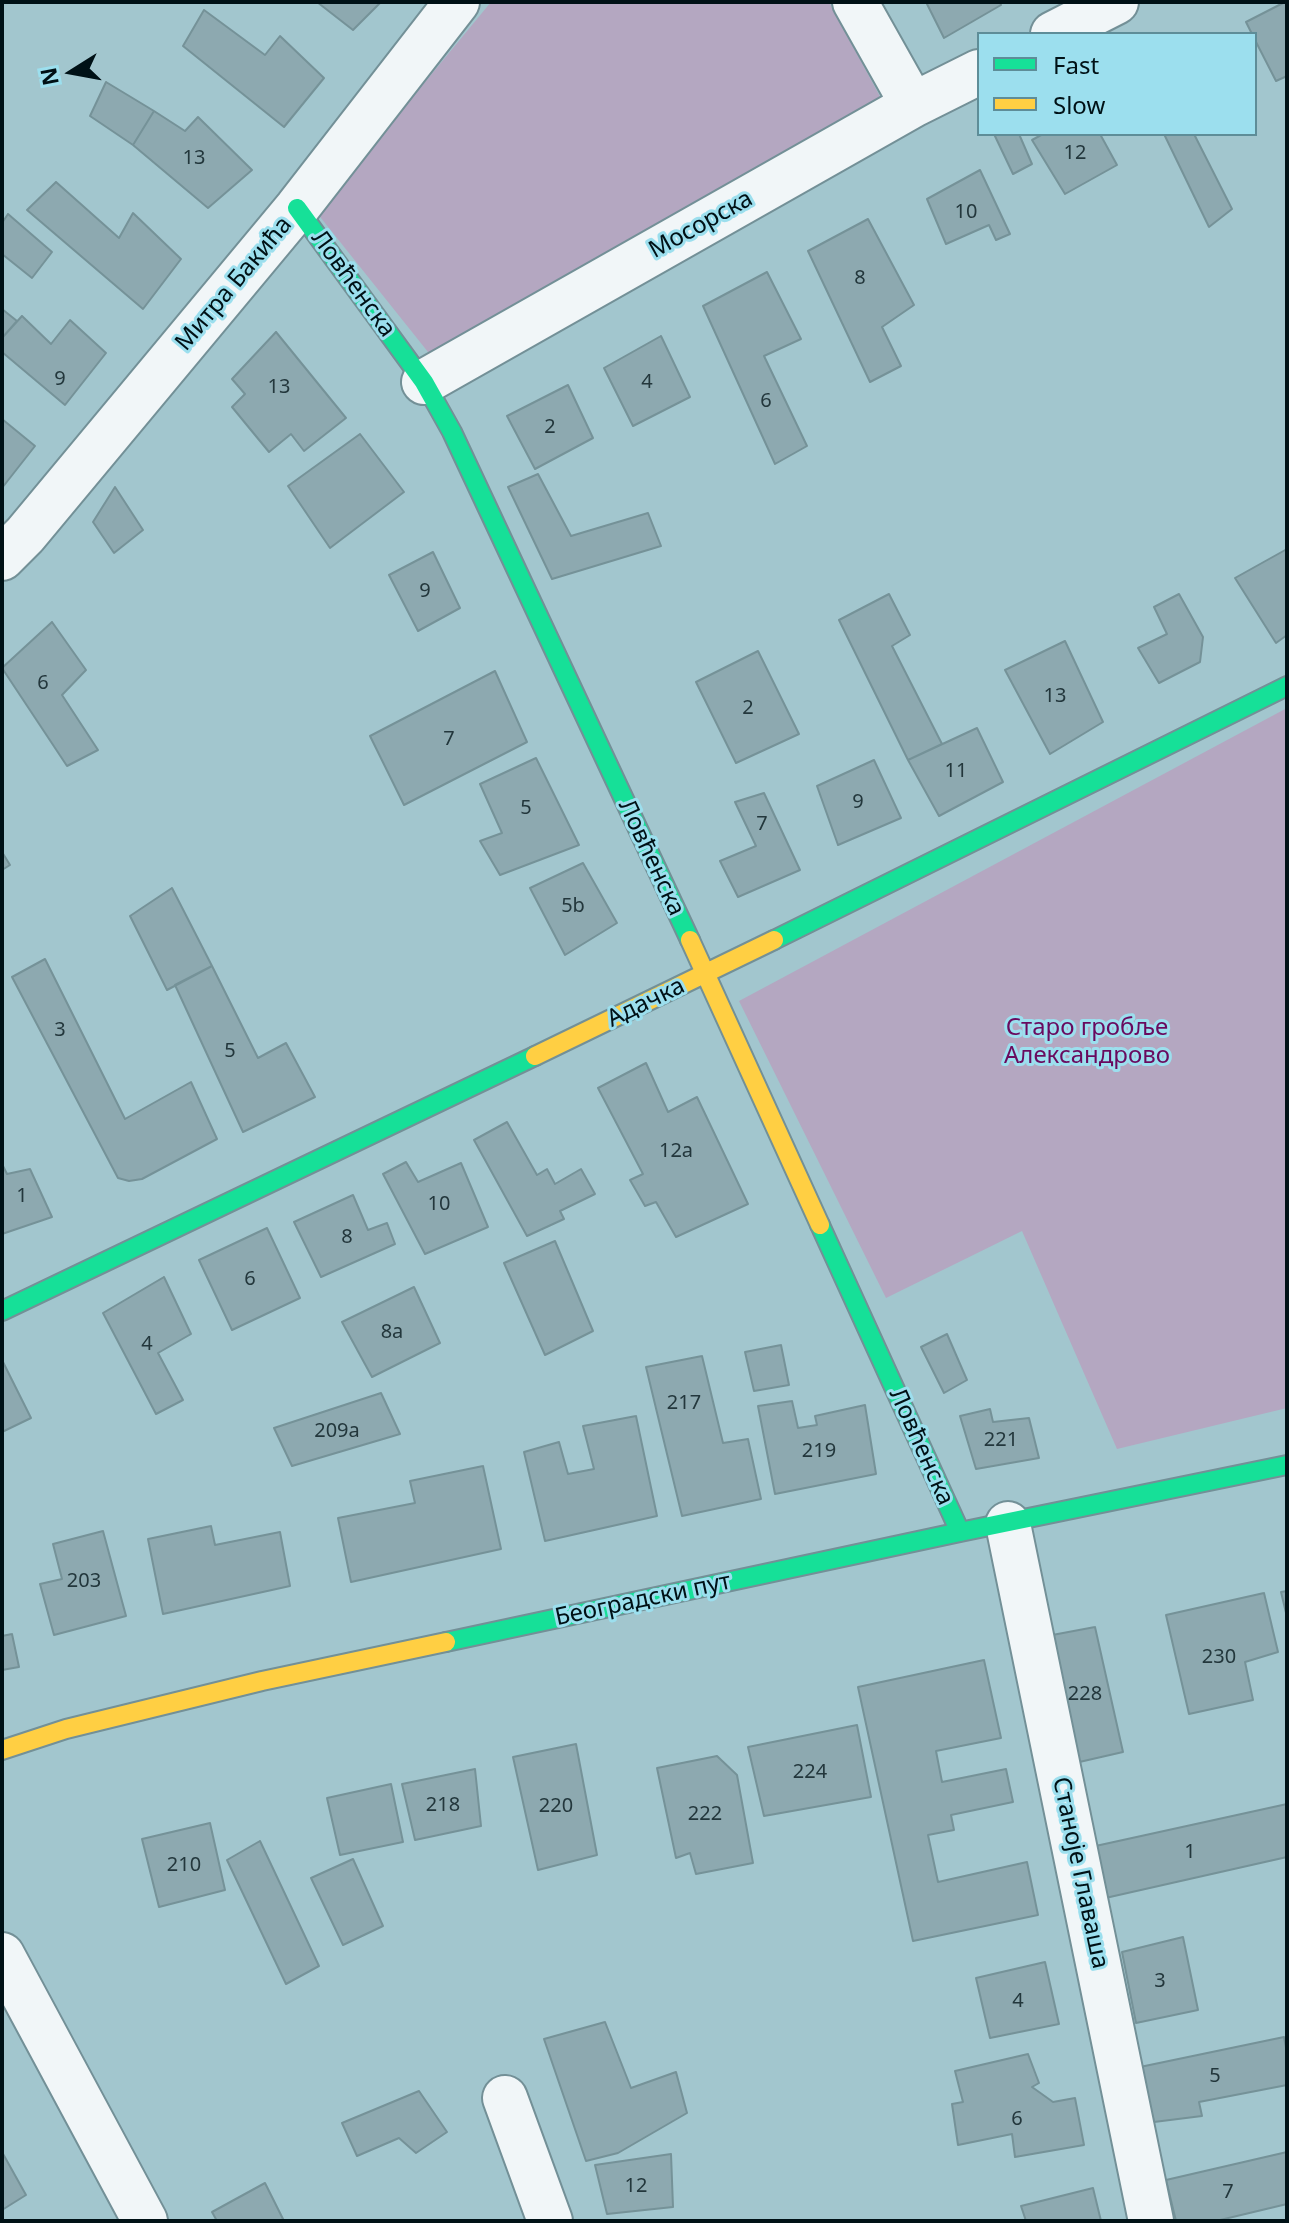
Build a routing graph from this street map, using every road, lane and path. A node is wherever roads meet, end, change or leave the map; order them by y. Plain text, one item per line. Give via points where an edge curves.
1 (457, 2) edge
2 (855, 2) edge
3 (1116, 2) edge
4 (1057, 32) edge
5 (977, 73) edge
6 (913, 105) junction
7 (297, 208) junction
8 (424, 382) junction
9 (2, 558) edge
10 (1287, 686) edge
11 (706, 974) junction
12 (2, 1311) edge
13 (1287, 1465) edge
14 (1008, 1524) junction
15 (960, 1532) junction
16 (2, 1750) edge
17 (2, 1955) edge
18 (505, 2098) dead end
19 (145, 2221) edge
20 (550, 2221) edge
21 (1151, 2221) edge

1 - 7 street, Митра Бакића
2 - 6 street
3 - 4 street
5 - 6 street, Мосорска
6 - 8 street, Мосорска
7 - 8 street, Ловћенска
7 - 9 street, Митра Бакића
8 - 11 street, Ловћенска
10 - 11 street, Адачка
11 - 12 street, Адачка
11 - 15 street, Ловћенска
13 - 14 street, Београдски пут
14 - 15 street, Београдски пут
14 - 21 street, Станоје Главаша
15 - 16 street, Београдски пут via 262,1681
17 - 19 street
18 - 20 street

